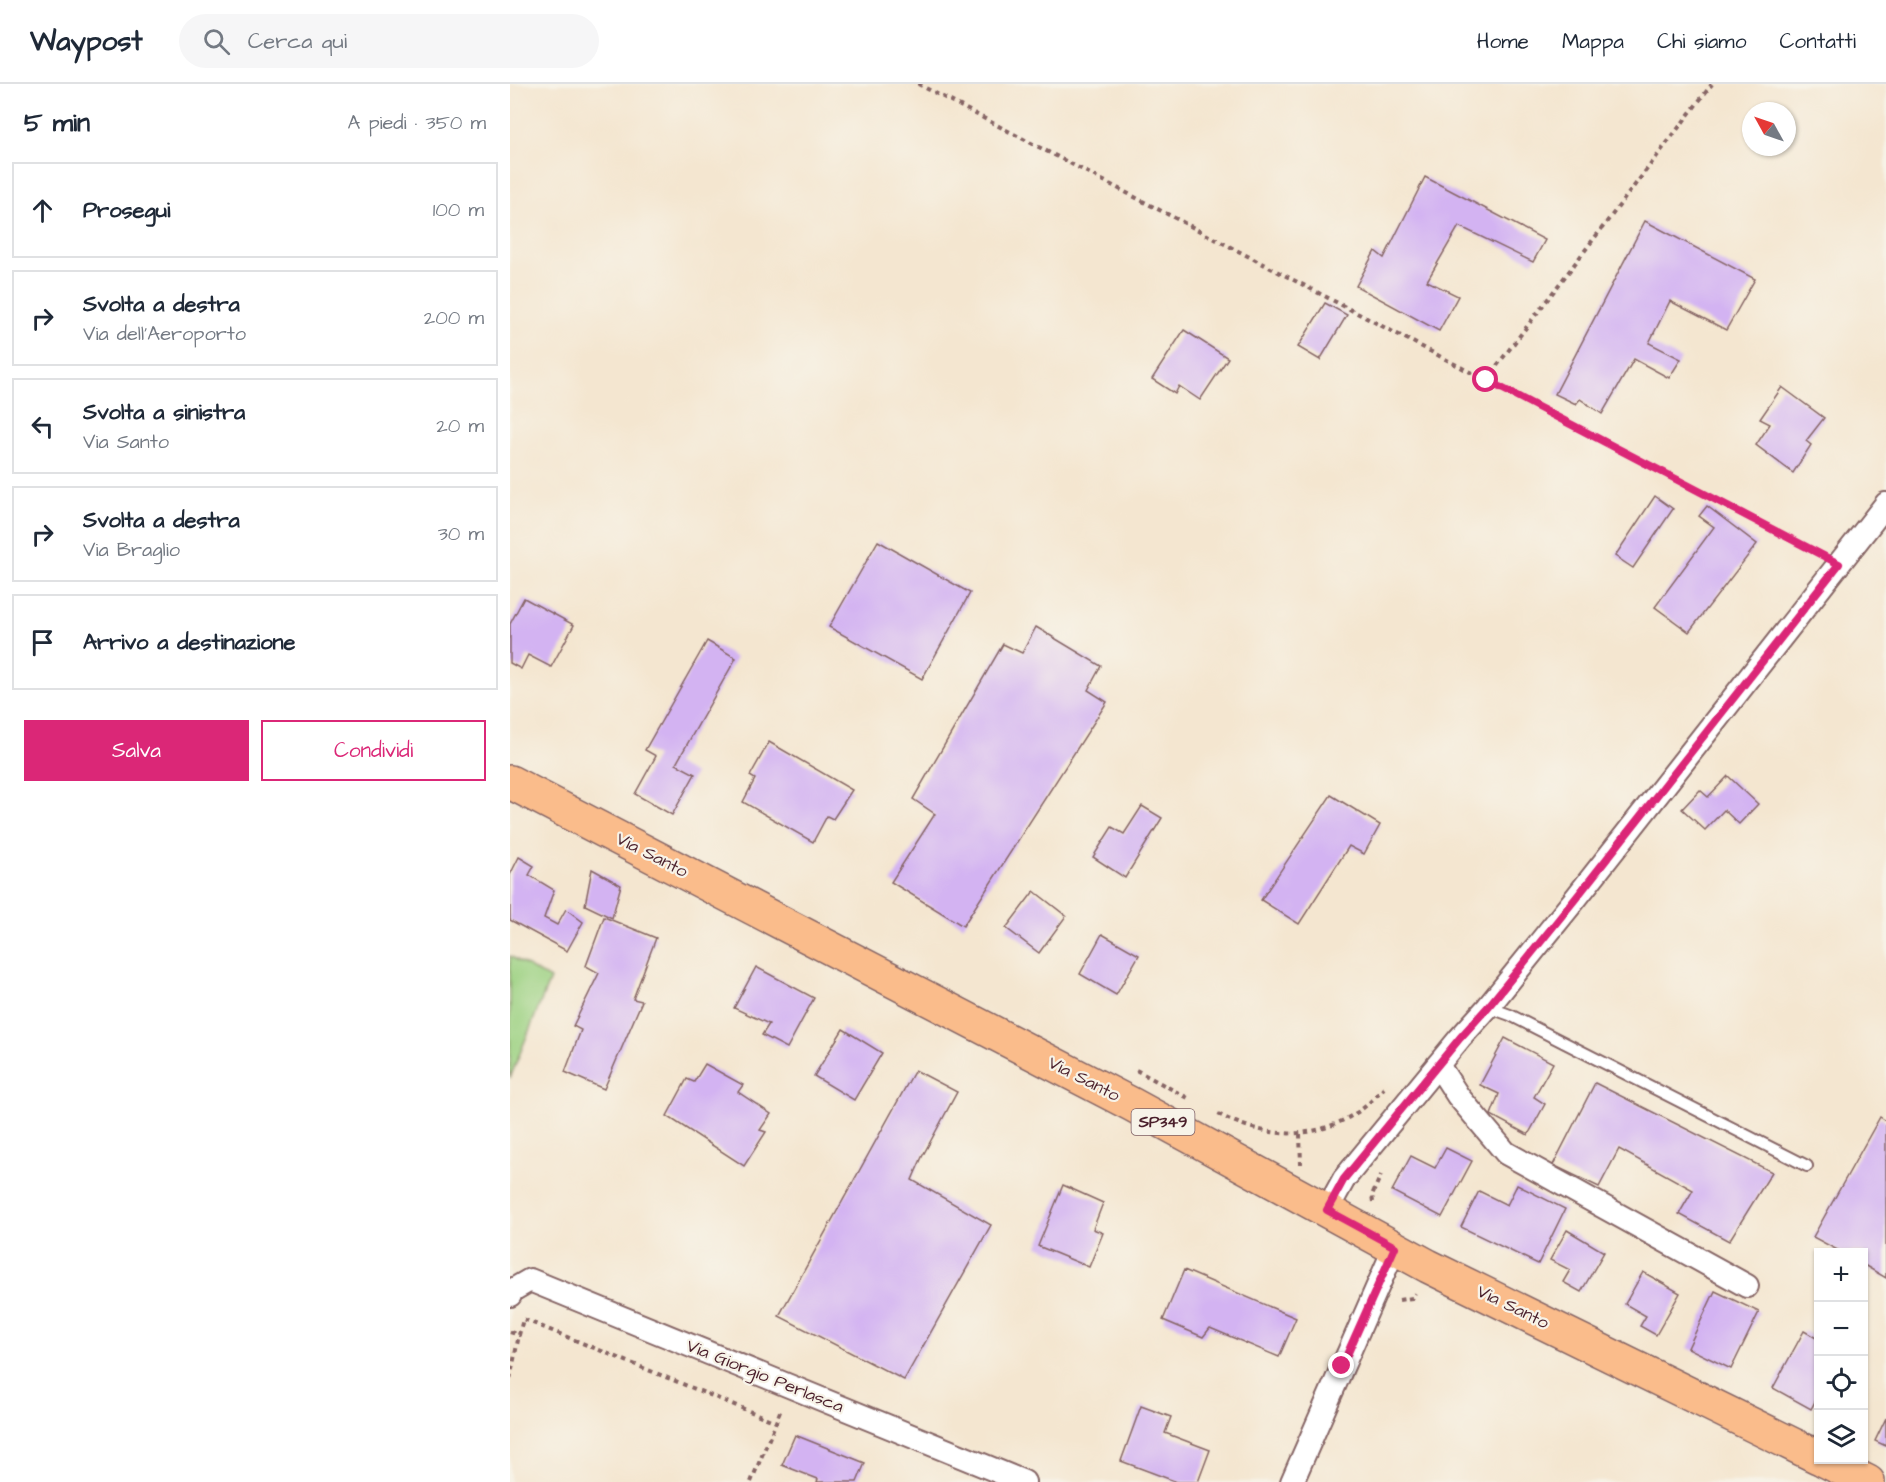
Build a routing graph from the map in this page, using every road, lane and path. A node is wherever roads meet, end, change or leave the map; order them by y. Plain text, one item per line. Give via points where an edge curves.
1 (918, 84) edge
2 (1712, 84) edge
3 (1486, 380) junction
4 (1886, 504) edge
5 (1839, 564) junction
6 (510, 782) edge
7 (1488, 1007) junction
8 (1438, 1065) junction
9 (1129, 1068) dead end
10 (1190, 1099) dead end
11 (1410, 1099) junction
12 (1210, 1110) dead end
13 (1808, 1166) dead end
14 (1382, 1173) dead end
15 (1374, 1206) dead end
16 (1327, 1210) junction
17 (1395, 1247) junction
18 (1428, 1266) junction
19 (1747, 1286) dead end
20 (510, 1295) edge
21 (1398, 1300) dead end
22 (510, 1332) edge
23 (519, 1335) junction
24 (510, 1379) edge
25 (790, 1386) junction
26 (776, 1422) junction
27 (1814, 1455) edge
28 (1832, 1464) edge
29 (751, 1482) edge
30 (1024, 1482) edge
31 (1292, 1482) edge
32 (1868, 1482) edge

1 - 3 path
2 - 3 path
3 - 5 path
4 - 5 street
5 - 7 street
6 - 16 main road, Via Santo / SP349
7 - 8 street
7 - 13 lane
8 - 11 street
8 - 19 street via 1458,1096 1506,1153
9 - 10 path
11 - 12 path via 1389,1083 1358,1113 1320,1130 1300,1134 1250,1129
11 - 16 street via 1344,1179
14 - 15 path via 1372,1195
16 - 17 main road, Via Santo / SP349
17 - 18 main road, Via Santo / SP349
17 - 31 street
18 - 21 path via 1412,1298
18 - 27 main road, Via Santo / SP349
20 - 25 street, Via Giorgio Perlasca via 530,1280
22 - 23 path
23 - 24 path
23 - 26 path via 523,1319
25 - 26 path
25 - 30 street, Via Giorgio Perlasca
26 - 29 path
28 - 32 main road

